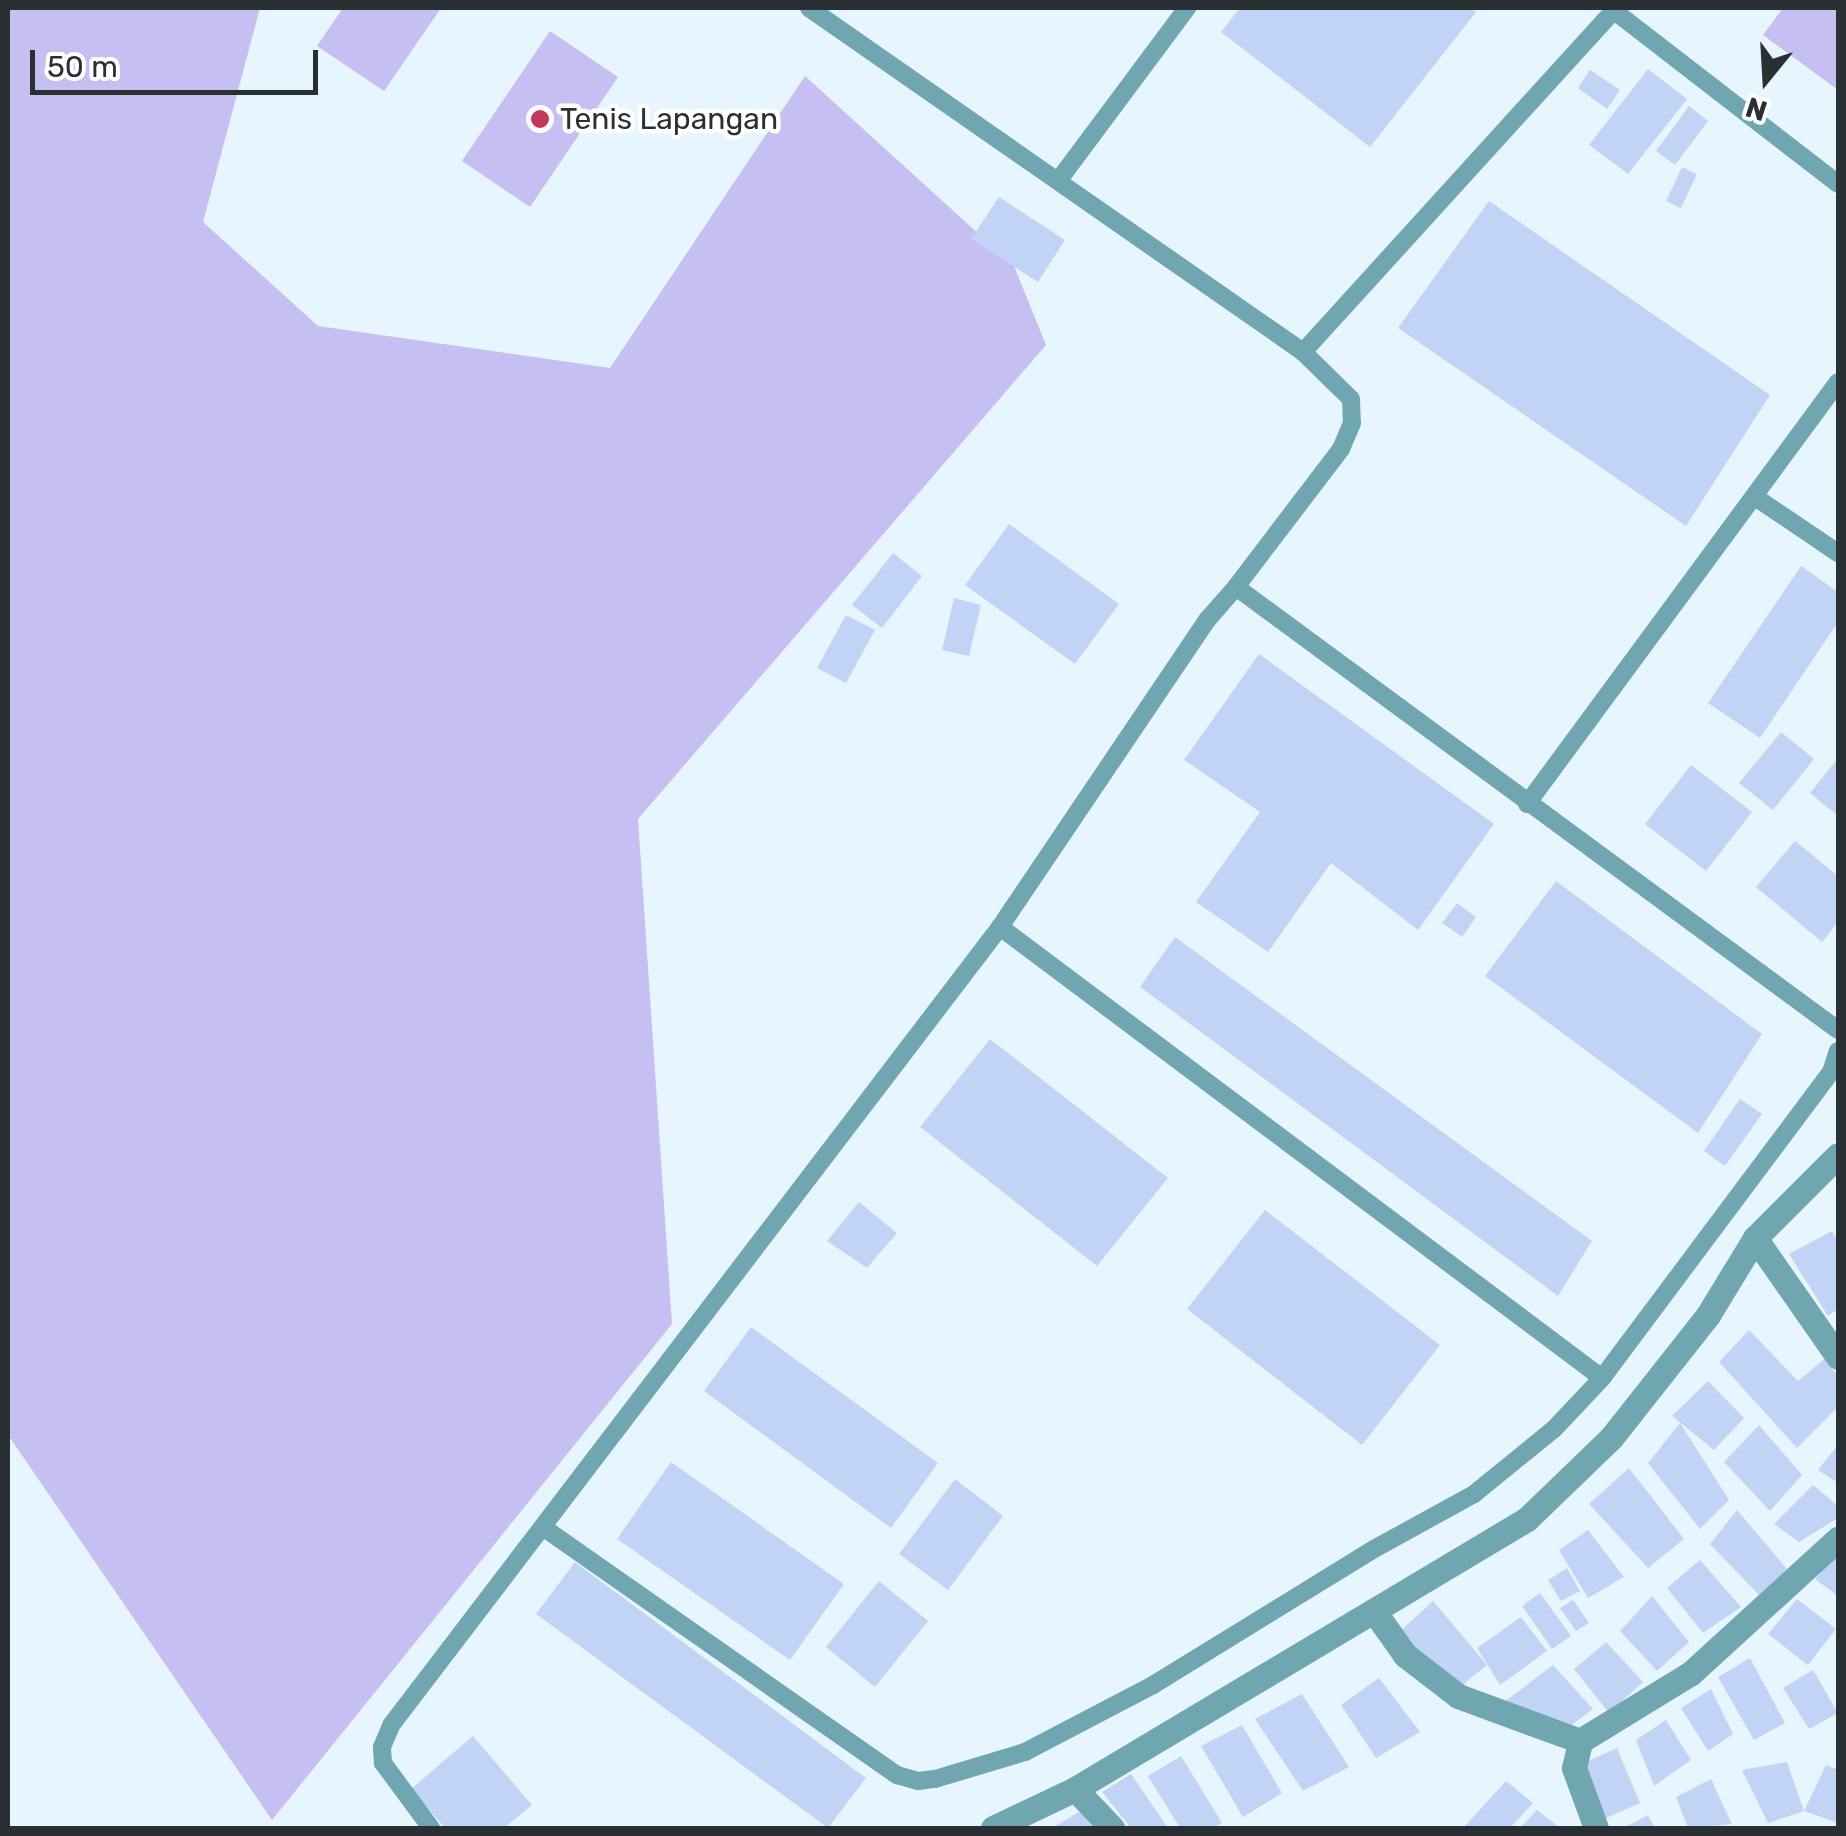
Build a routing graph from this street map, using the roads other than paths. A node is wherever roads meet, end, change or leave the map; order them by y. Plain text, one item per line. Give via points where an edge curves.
1 (809, 8) edge
2 (1188, 8) edge
3 (1614, 9) edge
4 (1058, 181) junction
5 (1838, 184) edge
6 (1303, 352) junction
7 (1838, 382) edge
8 (1755, 496) junction
9 (1838, 554) edge
10 (1236, 588) junction
11 (1527, 804) junction
12 (1000, 926) junction
13 (1838, 1030) edge
14 (1838, 1051) edge
15 (1838, 1155) edge
16 (1755, 1238) junction
17 (1838, 1357) edge
18 (1602, 1378) junction
19 (544, 1528) junction
20 (1838, 1539) edge
21 (1374, 1612) junction
22 (1580, 1741) junction
23 (1076, 1789) junction
24 (1005, 1826) edge
25 (431, 1828) edge
26 (1112, 1828) edge
27 (1596, 1828) edge

1 - 4 lane
2 - 4 lane
3 - 5 lane
3 - 6 lane
4 - 6 lane
6 - 10 lane via 1351,400 1352,423 1311,492
7 - 8 lane
8 - 9 lane
8 - 11 lane
10 - 11 lane
10 - 12 lane via 1208,619
11 - 13 lane
12 - 18 lane
12 - 19 lane
14 - 18 lane via 1822,1084
15 - 16 street
16 - 17 street
16 - 21 street via 1708,1315 1632,1414 1556,1493 1481,1550
18 - 19 lane via 1474,1494 1098,1716 1025,1752 935,1780 897,1775
19 - 25 lane via 392,1724 382,1747 388,1776
20 - 22 street via 1691,1673
21 - 22 street via 1406,1654 1444,1687
21 - 23 street
22 - 27 street via 1574,1768
23 - 24 street
23 - 26 street

